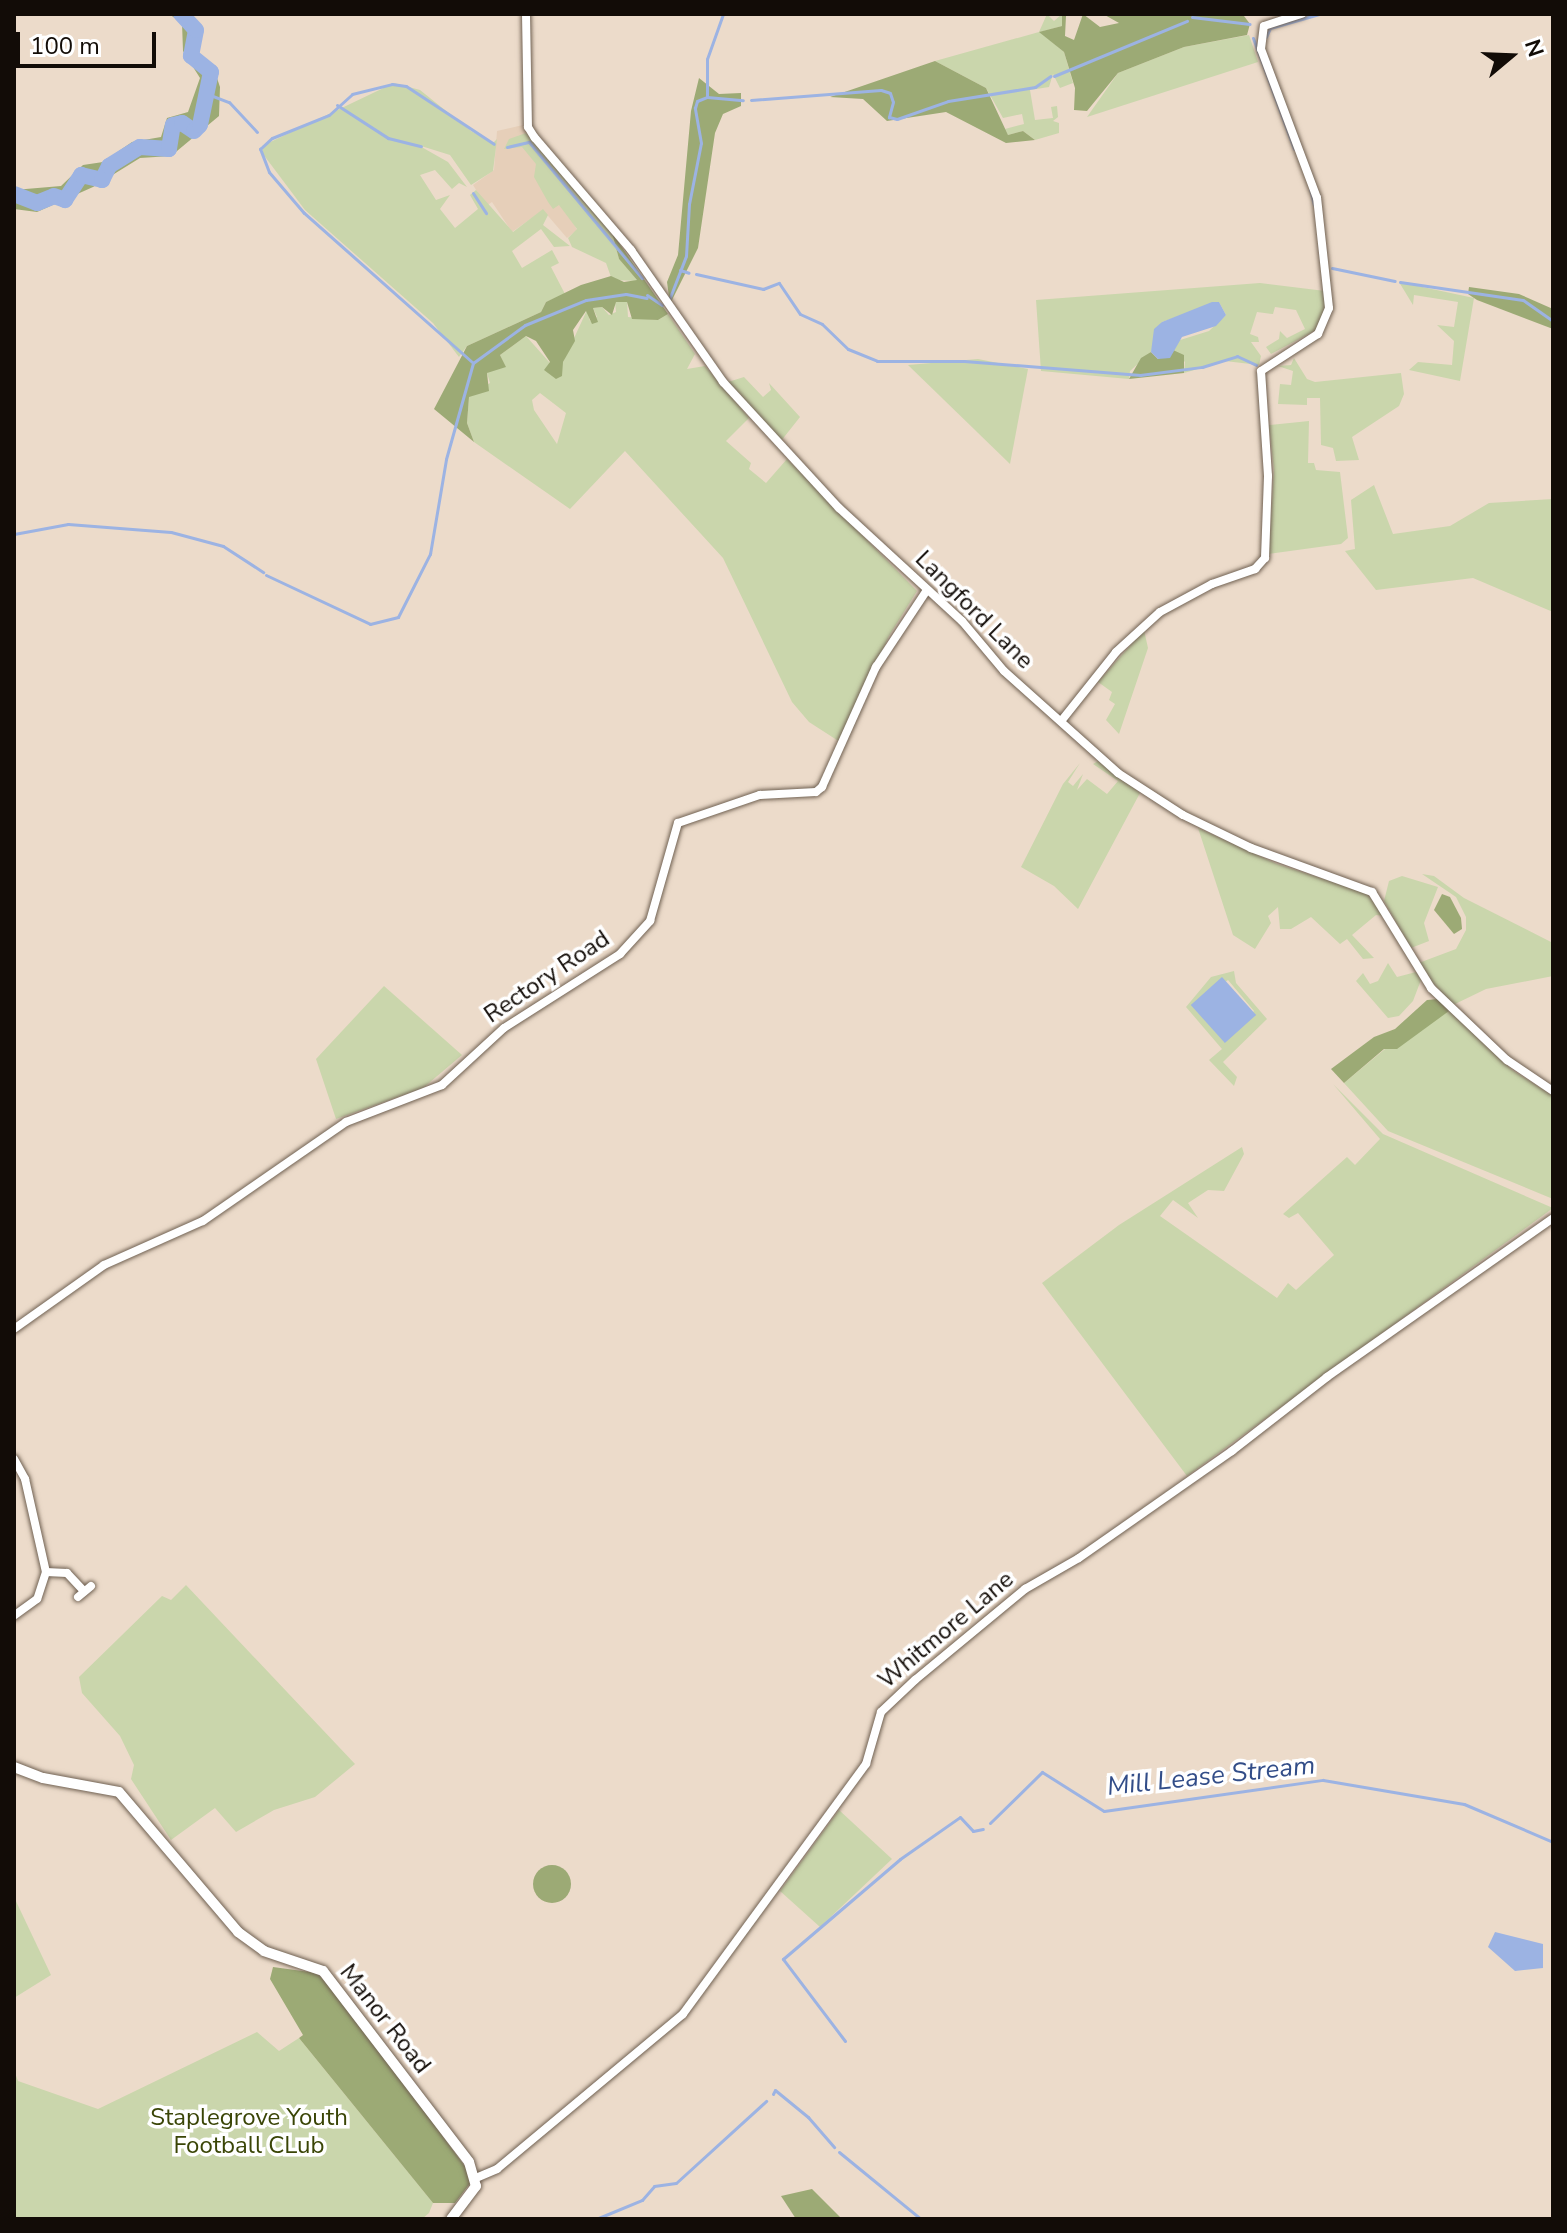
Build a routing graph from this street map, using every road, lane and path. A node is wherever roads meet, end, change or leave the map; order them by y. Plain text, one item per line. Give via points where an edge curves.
1 (526, 14) edge
2 (1302, 14) edge
3 (927, 590) junction
4 (1062, 720) junction
5 (1553, 1091) edge
6 (1553, 1218) edge
7 (14, 1329) edge
8 (14, 1459) edge
9 (46, 1572) junction
10 (84, 1591) dead end
11 (14, 1616) edge
12 (14, 1767) edge
13 (476, 2178) junction
14 (453, 2216) edge

1 - 3 street, Langford Lane via 528,127 535,138 631,250 747,410 839,508
2 - 4 street via 1264,26 1261,49 1317,198 1329,308 1318,334 1261,371 1268,476 1263,561 1160,612 1116,652
3 - 4 street, Langford Lane via 1004,671
3 - 7 street, Rectory Road via 883,654 822,787 816,792 760,795 678,823 650,921 620,954 504,1028 442,1085 346,1122 203,1221 104,1265
4 - 5 street, Langford Lane via 1096,756 1183,815 1276,859 1372,892 1431,988 1507,1060
6 - 13 street, Whitmore Lane via 1327,1377 1232,1451 1016,1595 915,1680 881,1712 866,1764 683,2014 497,2169
8 - 9 street via 25,1479
9 - 10 street via 67,1573
9 - 11 street via 37,1599
12 - 13 street, Manor Road via 119,1792 238,1932 264,1951 319,1968 380,2039
13 - 14 street via 471,2195

